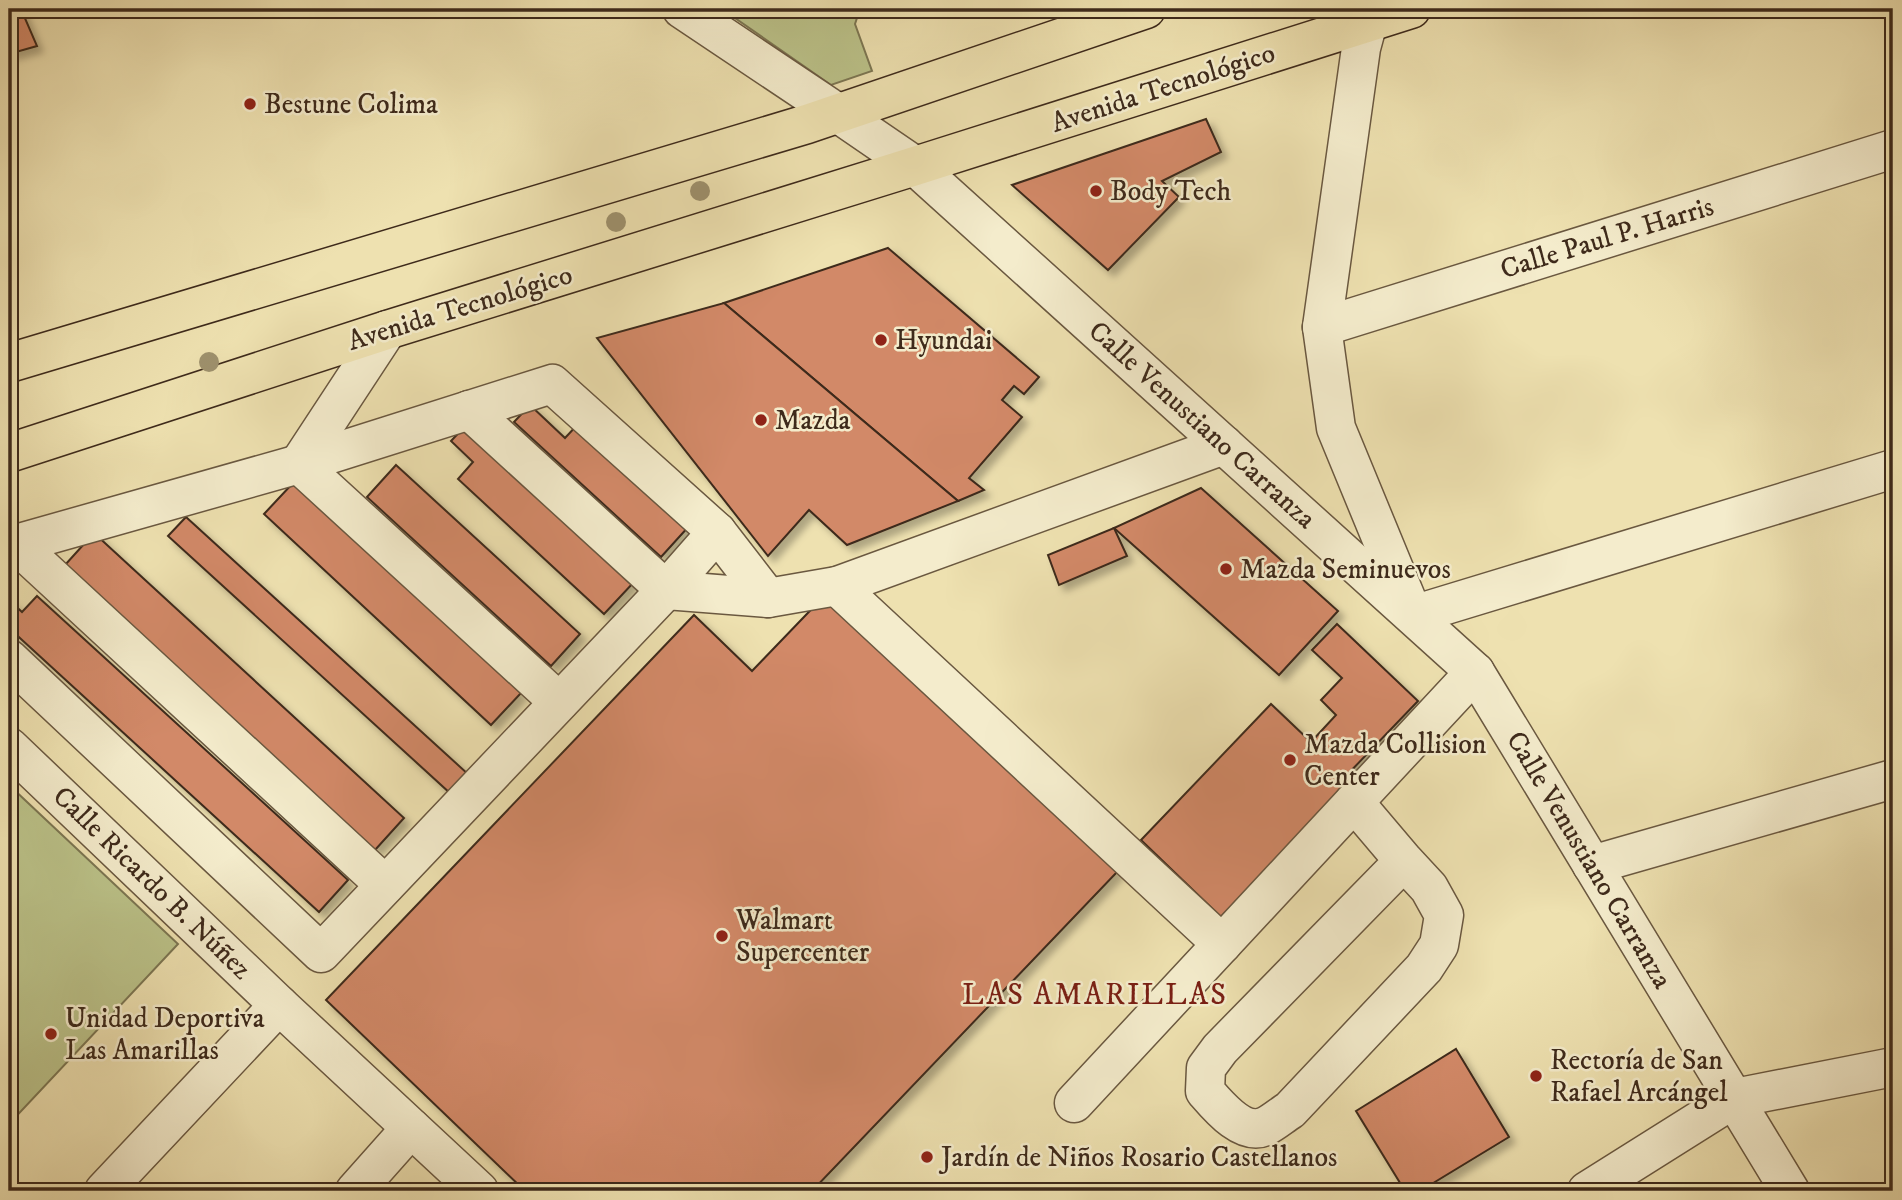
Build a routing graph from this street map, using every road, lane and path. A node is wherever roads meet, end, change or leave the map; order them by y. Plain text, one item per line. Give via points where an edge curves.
1 (682, 9) edge
2 (1145, 9) edge
3 (1411, 9) edge
4 (1367, 16) edge
5 (823, 119) junction
6 (1893, 149) edge
7 (913, 167) junction
8 (1322, 327) junction
9 (387, 330) junction
10 (9, 363) edge
11 (469, 410) junction
12 (1224, 445) junction
13 (9, 453) edge
14 (299, 464) junction
15 (1893, 469) edge
16 (717, 532) junction
17 (11, 545) edge
18 (837, 586) junction
19 (666, 590) junction
20 (768, 598) junction
21 (1413, 615) junction
22 (9, 659) edge
23 (1475, 672) junction
24 (559, 702) junction
25 (9, 747) edge
26 (1893, 779) edge
27 (1354, 802) junction
28 (1404, 861) junction
29 (1592, 865) junction
30 (385, 885) junction
31 (1222, 944) junction
32 (279, 1005) junction
33 (1893, 1067) edge
34 (1735, 1098) junction
35 (1074, 1103) dead end
36 (411, 1128) junction
37 (104, 1191) edge
38 (355, 1191) edge
39 (479, 1191) edge
40 (1587, 1191) edge
41 (1790, 1191) edge

1 - 5 street
2 - 5 main road
3 - 4 main road, Avenida Tecnológico
4 - 7 main road, Avenida Tecnológico
4 - 8 street
5 - 7 street, Calle Venustiano Carranza
5 - 10 main road
6 - 8 street, Calle Paul P. Harris
7 - 9 main road, Avenida Tecnológico
7 - 12 street, Calle Venustiano Carranza
8 - 21 street via 1336,428
9 - 13 main road, Avenida Tecnológico
9 - 14 street
11 - 14 street
11 - 16 street via 552,384
11 - 19 street
12 - 18 street
12 - 21 street, Calle Venustiano Carranza
14 - 17 street
14 - 24 street
15 - 21 street
16 - 19 street
16 - 20 street
17 - 30 street
18 - 20 street
18 - 31 street
19 - 20 street
19 - 24 street
21 - 23 street, Calle Venustiano Carranza
22 - 30 street via 321,953
23 - 27 street
23 - 29 street, Calle Venustiano Carranza
24 - 30 street
25 - 32 street, Calle Ricardo B. Núñez
26 - 29 street
27 - 28 street
27 - 31 street
28 - 28 street via 1429,888 1444,915 1439,945 1424,968 1290,1110 1263,1128 1248,1127 1228,1117 1205,1091 1206,1068
29 - 34 street, Calle Venustiano Carranza
31 - 35 street
32 - 36 street, Calle Ricardo B. Núñez
32 - 37 street
33 - 34 street
34 - 40 street
34 - 41 street, Calle Venustiano Carranza
36 - 38 street
36 - 39 street, Calle Ricardo B. Núñez

